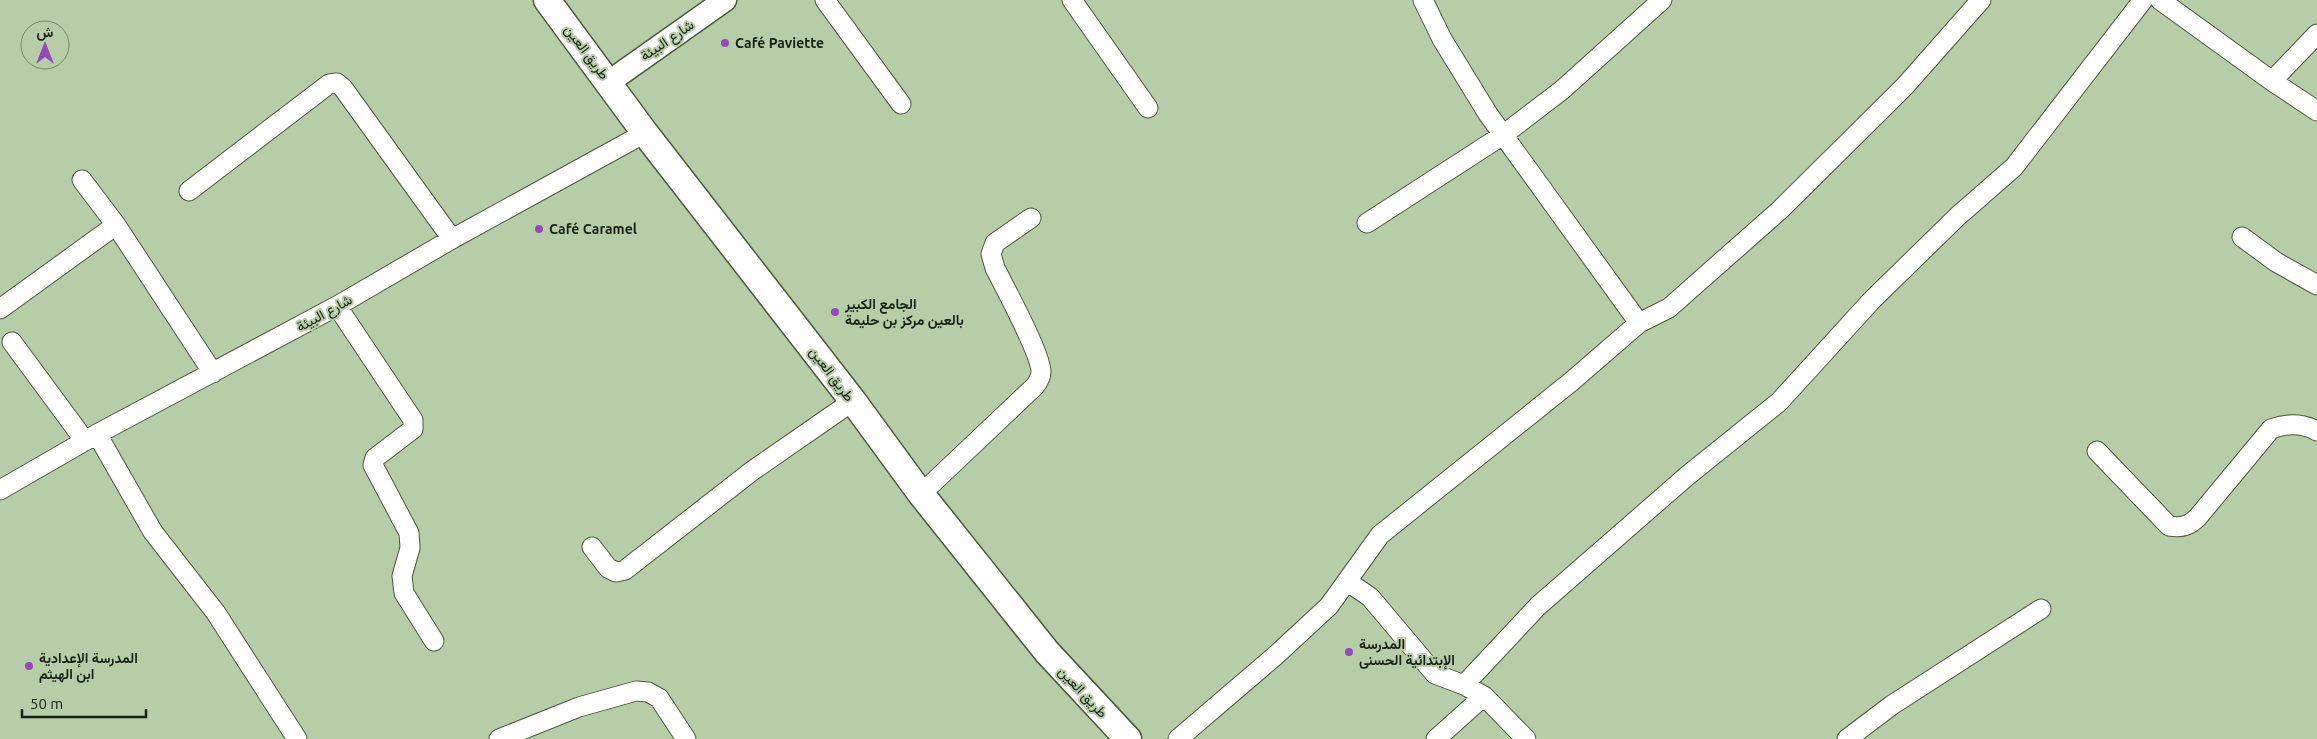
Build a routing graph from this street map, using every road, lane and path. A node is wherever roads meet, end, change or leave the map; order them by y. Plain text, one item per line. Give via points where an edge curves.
1 (547, 0) edge
2 (725, 0) edge
3 (825, 0) edge
4 (1072, 0) edge
5 (1422, 0) edge
6 (1662, 0) edge
7 (1981, 0) edge
8 (2143, 0) edge
9 (2160, 0) edge
10 (2317, 34) edge
11 (2272, 81) junction
12 (609, 82) junction
13 (901, 104) dead end
14 (1148, 108) dead end
15 (2317, 111) edge
16 (645, 133) junction
17 (1503, 135) junction
18 (82, 180) dead end
19 (189, 191) dead end
20 (1031, 218) dead end
21 (1367, 223) dead end
22 (116, 225) junction
23 (2242, 237) dead end
24 (452, 239) junction
25 (2317, 285) edge
26 (338, 306) junction
27 (0, 309) edge
28 (1639, 323) junction
29 (12, 342) dead end
30 (213, 373) junction
31 (853, 402) junction
32 (2317, 431) edge
33 (91, 438) junction
34 (2097, 451) dead end
35 (0, 490) edge
36 (921, 494) junction
37 (592, 546) dead end
38 (1348, 582) junction
39 (2041, 609) dead end
40 (434, 641) dead end
41 (1464, 685) junction
42 (1484, 696) junction
43 (297, 739) edge
44 (499, 739) edge
45 (686, 739) edge
46 (1128, 739) edge
47 (1178, 739) edge
48 (1436, 739) edge
49 (1526, 739) edge
50 (1847, 739) edge

1 - 12 main road, طريق العين
2 - 12 street, شارع البيئة
3 - 13 street
4 - 14 street
5 - 17 street via 1459,68
6 - 17 street via 1562,90
7 - 28 street via 1905,86 1781,209 1669,308
8 - 41 street via 2014,167 1958,216 1872,300 1779,402 1687,476 1538,606
9 - 11 street
10 - 11 street
11 - 15 street
12 - 16 main road, طريق العين
16 - 24 street, شارع البيئة
16 - 31 main road, طريق العين
17 - 21 street
17 - 28 street
18 - 22 street
19 - 24 street via 329,84 338,84
20 - 36 street via 995,243 991,254 1036,354 1041,372 1039,380
22 - 27 street
22 - 30 street
23 - 25 street via 2270,258
24 - 26 street, شارع البيئة
26 - 30 street, شارع البيئة
26 - 40 street via 413,420 413,429 375,458 373,465 409,533 410,548 402,576 404,592
28 - 38 street via 1380,535
29 - 33 street
30 - 33 street, شارع البيئة
31 - 36 main road, طريق العين
31 - 37 street via 752,470 625,570 616,572 608,568
32 - 34 street via 2297,425 2271,429 2198,517 2190,525 2180,528 2169,526
33 - 35 street, شارع البيئة
33 - 43 street via 153,532 216,613
36 - 46 main road, طريق العين via 1047,652
38 - 41 street via 1370,597 1435,674
38 - 47 street via 1329,606 1276,656
39 - 50 street via 1928,681
41 - 42 street
42 - 48 street
42 - 49 street
44 - 45 street via 579,707 636,691 648,692 659,698

